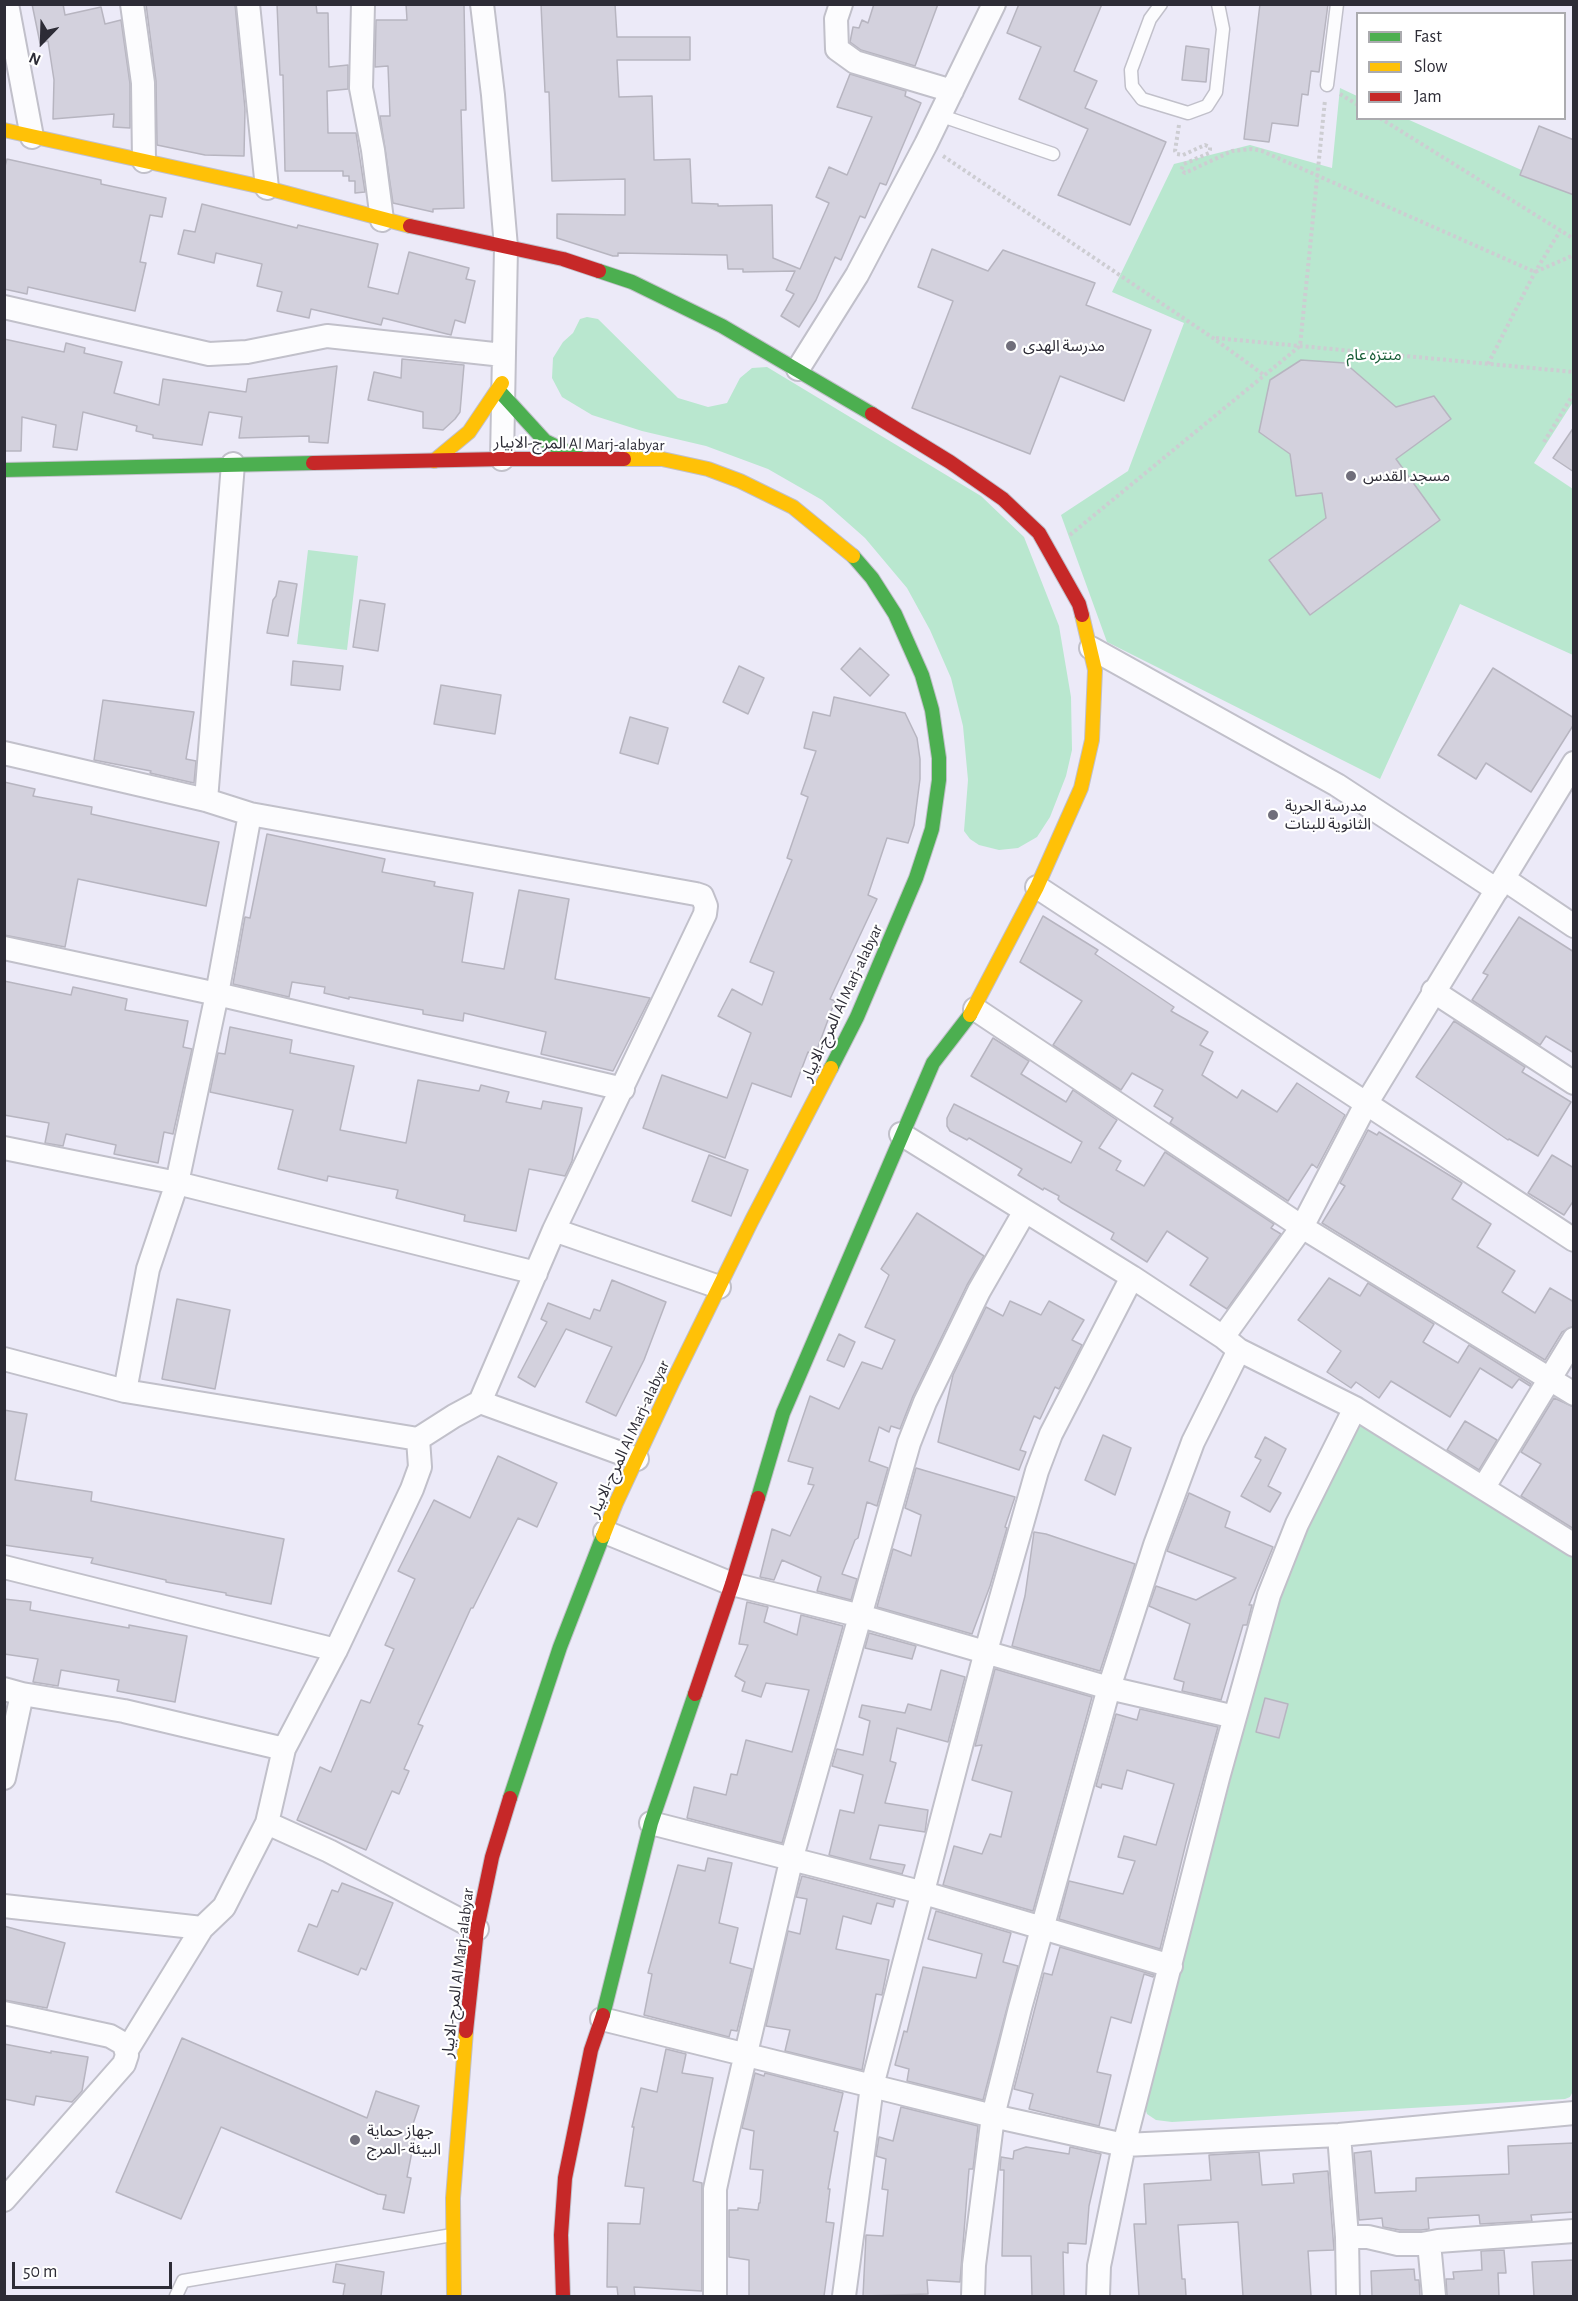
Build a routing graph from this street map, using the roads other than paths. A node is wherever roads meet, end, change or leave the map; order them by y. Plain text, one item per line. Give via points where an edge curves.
1 (132, 4) edge
2 (248, 4) edge
3 (363, 4) edge
4 (482, 4) edge
5 (841, 4) edge
6 (994, 4) edge
7 (1161, 4) edge
8 (1218, 4) edge
9 (1337, 4) edge
10 (7, 10) edge
11 (1326, 85) road end
12 (952, 91) junction
13 (939, 115) junction
14 (4, 130) edge
15 (32, 136) junction
16 (1053, 154) dead end
17 (144, 160) junction
18 (267, 188) junction
19 (382, 220) junction
20 (506, 247) junction
21 (4, 307) edge
22 (503, 355) junction
23 (798, 369) junction
24 (502, 388) junction
25 (502, 459) junction
26 (581, 459) junction
27 (434, 460) junction
28 (233, 464) junction
29 (4, 470) edge
30 (1091, 648) junction
31 (4, 753) edge
32 (1574, 763) edge
33 (206, 800) junction
34 (250, 814) junction
35 (1500, 885) junction
36 (1037, 887) junction
37 (1574, 926) edge
38 (4, 948) edge
39 (1433, 991) junction
40 (217, 994) junction
41 (975, 1009) junction
42 (1574, 1083) edge
43 (623, 1089) junction
44 (1366, 1104) junction
45 (901, 1134) junction
46 (4, 1148) edge
47 (177, 1183) junction
48 (1025, 1211) junction
49 (1302, 1227) junction
50 (554, 1230) junction
51 (1574, 1240) edge
52 (536, 1273) junction
53 (1132, 1277) junction
54 (719, 1287) junction
55 (1574, 1339) edge
56 (1232, 1343) junction
57 (4, 1359) edge
58 (1550, 1378) junction
59 (124, 1391) junction
60 (1574, 1394) edge
61 (480, 1402) junction
62 (1355, 1408) junction
63 (418, 1439) junction
64 (637, 1459) junction
65 (1484, 1487) junction
66 (605, 1532) junction
67 (1574, 1545) edge
68 (4, 1568) edge
69 (732, 1584) junction
70 (861, 1616) junction
71 (336, 1650) junction
72 (986, 1651) junction
73 (1109, 1688) junction
74 (13, 1692) edge
75 (1235, 1717) junction
76 (284, 1749) junction
77 (4, 1778) edge
78 (267, 1823) junction
79 (651, 1823) junction
80 (792, 1857) junction
81 (924, 1893) junction
82 (4, 1906) edge
83 (1043, 1927) junction
84 (202, 1928) junction
85 (477, 1929) junction
86 (1171, 1966) junction
87 (4, 2013) edge
88 (602, 2019) junction
89 (127, 2050) junction
90 (746, 2055) junction
91 (872, 2086) junction
92 (1572, 2108) edge
93 (993, 2116) junction
94 (1339, 2134) junction
95 (1124, 2145) junction
96 (4, 2200) edge
97 (1574, 2231) edge
98 (453, 2235) junction
99 (1347, 2237) junction
100 (1429, 2243) junction
101 (176, 2296) edge
102 (454, 2296) edge
103 (563, 2296) edge
104 (715, 2296) edge
105 (844, 2296) edge
106 (973, 2296) edge
107 (1098, 2296) edge
108 (1348, 2296) edge
109 (1434, 2296) edge

1 - 17 street via 143,83
2 - 18 street
3 - 19 street via 361,88
4 - 20 street
5 - 12 street via 836,19 837,49 855,62
6 - 12 street
7 - 8 lane via 1150,19 1130,78 1142,99 1181,112 1201,110 1216,92 1223,29
9 - 11 lane
10 - 15 street
12 - 13 street
13 - 16 lane
13 - 23 street via 856,275
14 - 15 street
15 - 17 street
17 - 18 street
18 - 19 street
19 - 20 street
20 - 22 street
20 - 23 street via 563,259 632,282
21 - 22 street via 208,354 246,352 327,336
22 - 24 street
23 - 30 street via 950,462 1003,499 1039,533 1079,604
24 - 25 street
24 - 26 street via 545,441
24 - 27 street via 469,432
25 - 26 street, المرج-الابيار Al Marj-alabyar
25 - 27 street, المرج-الابيار Al Marj-alabyar
26 - 54 street, المرج-الابيار Al Marj-alabyar via 662,459 708,469 793,507 851,552 896,614 922,675 934,721 939,780 932,829 916,878 857,1017
27 - 28 street, المرج-الابيار Al Marj-alabyar
28 - 29 street, المرج-الابيار Al Marj-alabyar
28 - 33 street
30 - 35 street via 1337,785
30 - 36 street via 1095,670 1089,750 1081,788
31 - 33 street
32 - 35 street
33 - 34 street
34 - 40 street
34 - 43 street via 702,896 705,914
35 - 37 street
35 - 39 street
36 - 41 street
36 - 44 street
38 - 40 street
39 - 42 street
39 - 44 street
40 - 43 street
40 - 47 street
41 - 45 street via 933,1063
41 - 49 street
43 - 50 street
44 - 49 street
44 - 51 street
45 - 48 street
45 - 69 street via 783,1413
46 - 47 street
47 - 52 street
47 - 59 street via 148,1269
48 - 53 street
48 - 70 street via 979,1291 916,1423
49 - 56 street
49 - 58 street
50 - 52 street
50 - 54 street
52 - 61 street
53 - 56 street
53 - 72 street via 1051,1434
54 - 64 street, المرج-الابيار Al Marj-alabyar
55 - 58 street
56 - 62 street
56 - 73 street via 1155,1545
57 - 59 street
58 - 60 street
58 - 65 street
59 - 63 street
61 - 63 street
61 - 64 street
62 - 65 street
62 - 75 street via 1296,1524 1269,1595
63 - 71 street via 420,1467 412,1489
64 - 66 street, المرج-الابيار Al Marj-alabyar
65 - 67 street
66 - 69 street
66 - 85 street, المرج-الابيار Al Marj-alabyar via 560,1647 506,1809
68 - 71 street
69 - 70 street
69 - 79 street
70 - 72 street
70 - 80 street
71 - 76 street
72 - 73 street
72 - 81 street
73 - 75 street
73 - 83 street
74 - 76 street via 124,1711
74 - 77 street
75 - 86 street
76 - 78 street
78 - 84 street via 224,1907
78 - 85 street via 359,1866
79 - 80 street
79 - 88 street
80 - 81 street
80 - 90 street
81 - 83 street
81 - 91 street
82 - 84 street
83 - 86 street
83 - 93 street
84 - 89 street
85 - 98 street, المرج-الابيار Al Marj-alabyar via 466,2028
86 - 95 street
87 - 89 street via 110,2037
88 - 90 street
88 - 103 street via 591,2050 562,2204
89 - 96 street via 124,2064
90 - 91 street
90 - 104 street via 715,2189
91 - 93 street
91 - 105 street
92 - 94 street
93 - 95 street
93 - 106 street
94 - 95 street
94 - 99 street
95 - 107 street via 1098,2266
97 - 100 street
98 - 101 lane via 183,2281
98 - 102 street, المرج-الابيار Al Marj-alabyar
99 - 100 street via 1398,2244
99 - 108 street
100 - 109 street

